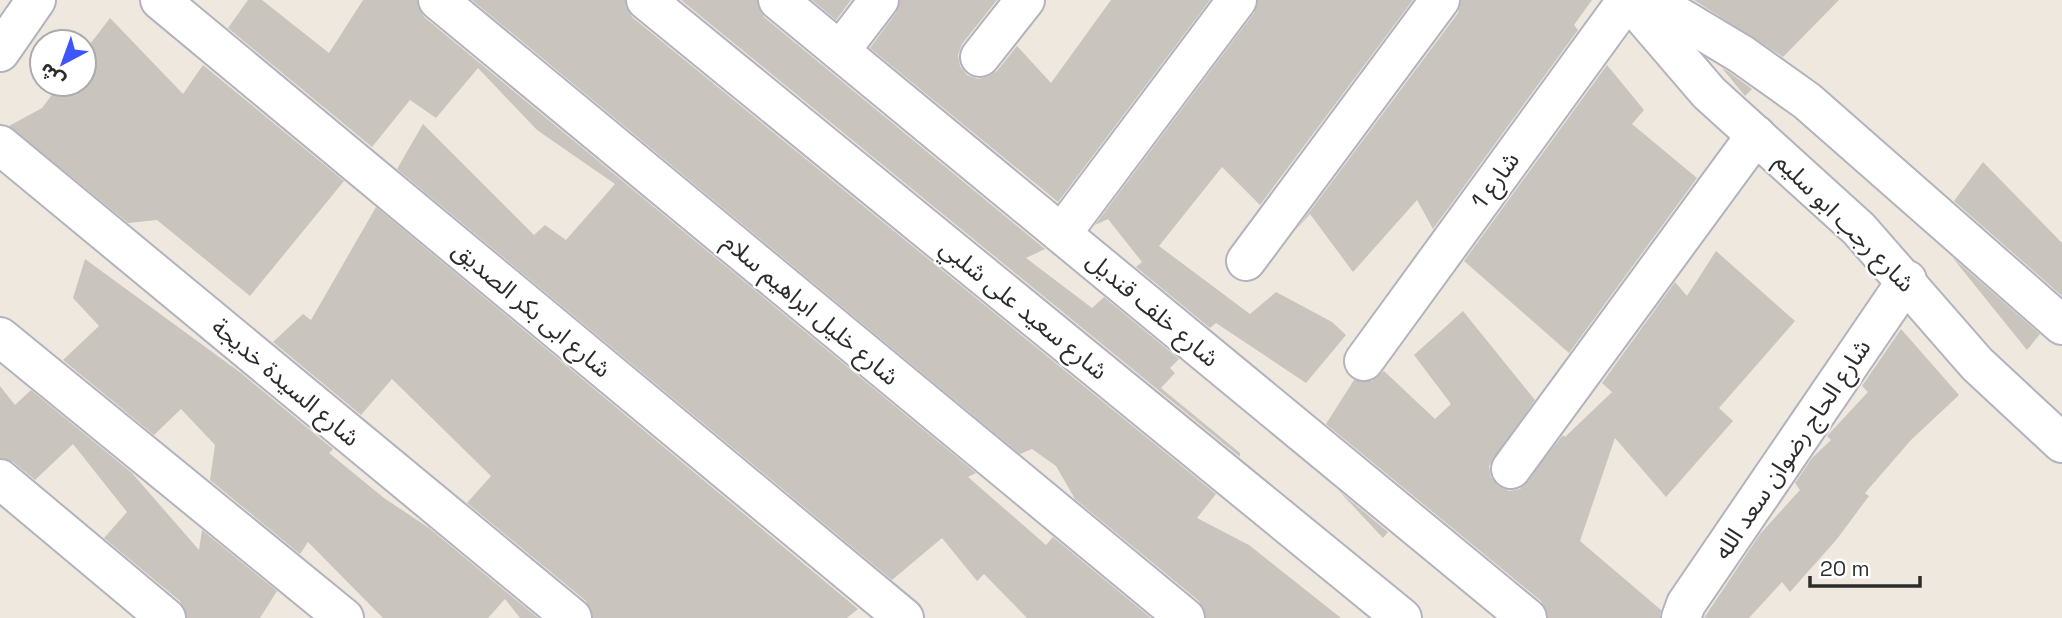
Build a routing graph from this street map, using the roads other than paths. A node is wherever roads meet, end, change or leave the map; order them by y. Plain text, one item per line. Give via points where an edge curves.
1 (36, 0) edge
2 (160, 0) edge
3 (438, 0) edge
4 (646, 0) edge
5 (778, 0) edge
6 (879, 0) edge
7 (1025, 0) edge
8 (1237, 0) edge
9 (1440, 0) edge
10 (1629, 0) edge
11 (840, 51) junction
12 (0, 52) edge
13 (979, 57) dead end
14 (1756, 135) junction
15 (0, 145) edge
16 (1062, 233) junction
17 (1246, 261) dead end
18 (1907, 280) junction
19 (2062, 325) edge
20 (0, 337) edge
21 (1364, 361) dead end
22 (2062, 443) edge
23 (1511, 469) dead end
24 (0, 479) edge
25 (166, 618) edge
26 (344, 618) edge
27 (572, 618) edge
28 (904, 618) edge
29 (1185, 618) edge
30 (1402, 618) edge
31 (1527, 618) edge
32 (1681, 618) edge

1 - 12 street
2 - 28 street, شارع ابى بكر الصديق
3 - 29 street, شارع خليل ابراهيم سلام
4 - 30 street, شارع سعيد على شلبي
5 - 11 street, شارع خلف قنديل
6 - 11 street
7 - 13 street
8 - 16 street
9 - 17 street
10 - 14 street, شارع رجب ابو سليم via 1709,93
10 - 19 street via 1681,18 1807,101
10 - 21 street, شارع 1
11 - 16 street, شارع خلف قنديل
14 - 18 street, شارع رجب ابو سليم via 1859,229
14 - 23 street
15 - 27 street, شارع السيدة خديجة
16 - 31 street, شارع خلف قنديل
18 - 22 street, شارع رجب ابو سليم via 1977,364
18 - 32 street, شارع الحاج رضوان سعد الله via 1686,604
20 - 26 street
24 - 25 street

